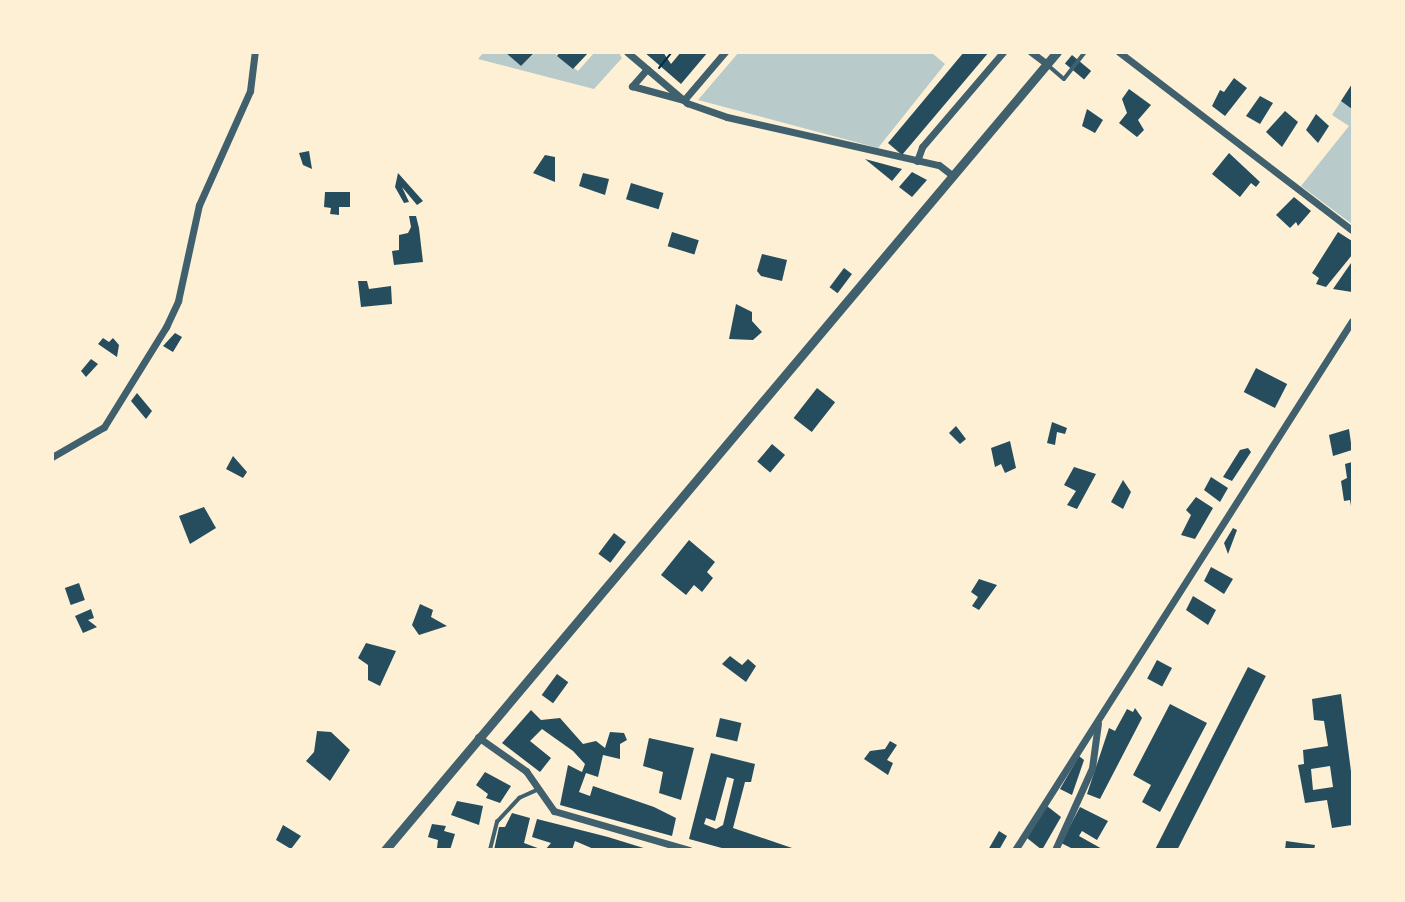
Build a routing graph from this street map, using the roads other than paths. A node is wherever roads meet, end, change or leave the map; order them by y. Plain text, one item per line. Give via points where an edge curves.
1 (255, 52) edge
2 (627, 52) edge
3 (725, 52) edge
4 (1003, 52) edge
5 (1031, 52) edge
6 (1056, 52) edge
7 (1085, 52) edge
8 (1119, 52) edge
9 (1047, 64) junction
10 (647, 69) junction
11 (684, 100) junction
12 (916, 161) junction
13 (953, 176) junction
14 (1353, 230) edge
15 (1353, 321) edge
16 (52, 457) edge
17 (1098, 720) junction
18 (478, 737) junction
19 (537, 790) junction
20 (386, 849) edge
21 (490, 849) edge
22 (684, 849) edge
23 (1015, 849) edge
24 (1055, 849) edge

1 - 16 street via 250,90 199,205 178,301 166,327 104,427
2 - 10 street
3 - 11 street
4 - 12 street via 922,147
5 - 9 street
6 - 9 street
7 - 9 lane via 1064,79
8 - 14 street
9 - 13 street
10 - 11 street
10 - 11 street via 632,86
11 - 12 street via 727,117
12 - 13 street via 939,165
13 - 18 street
15 - 17 street
17 - 23 street
17 - 24 street via 1092,768
18 - 19 street via 526,771
18 - 20 street
19 - 21 lane via 519,799 496,822
19 - 22 street via 554,811

